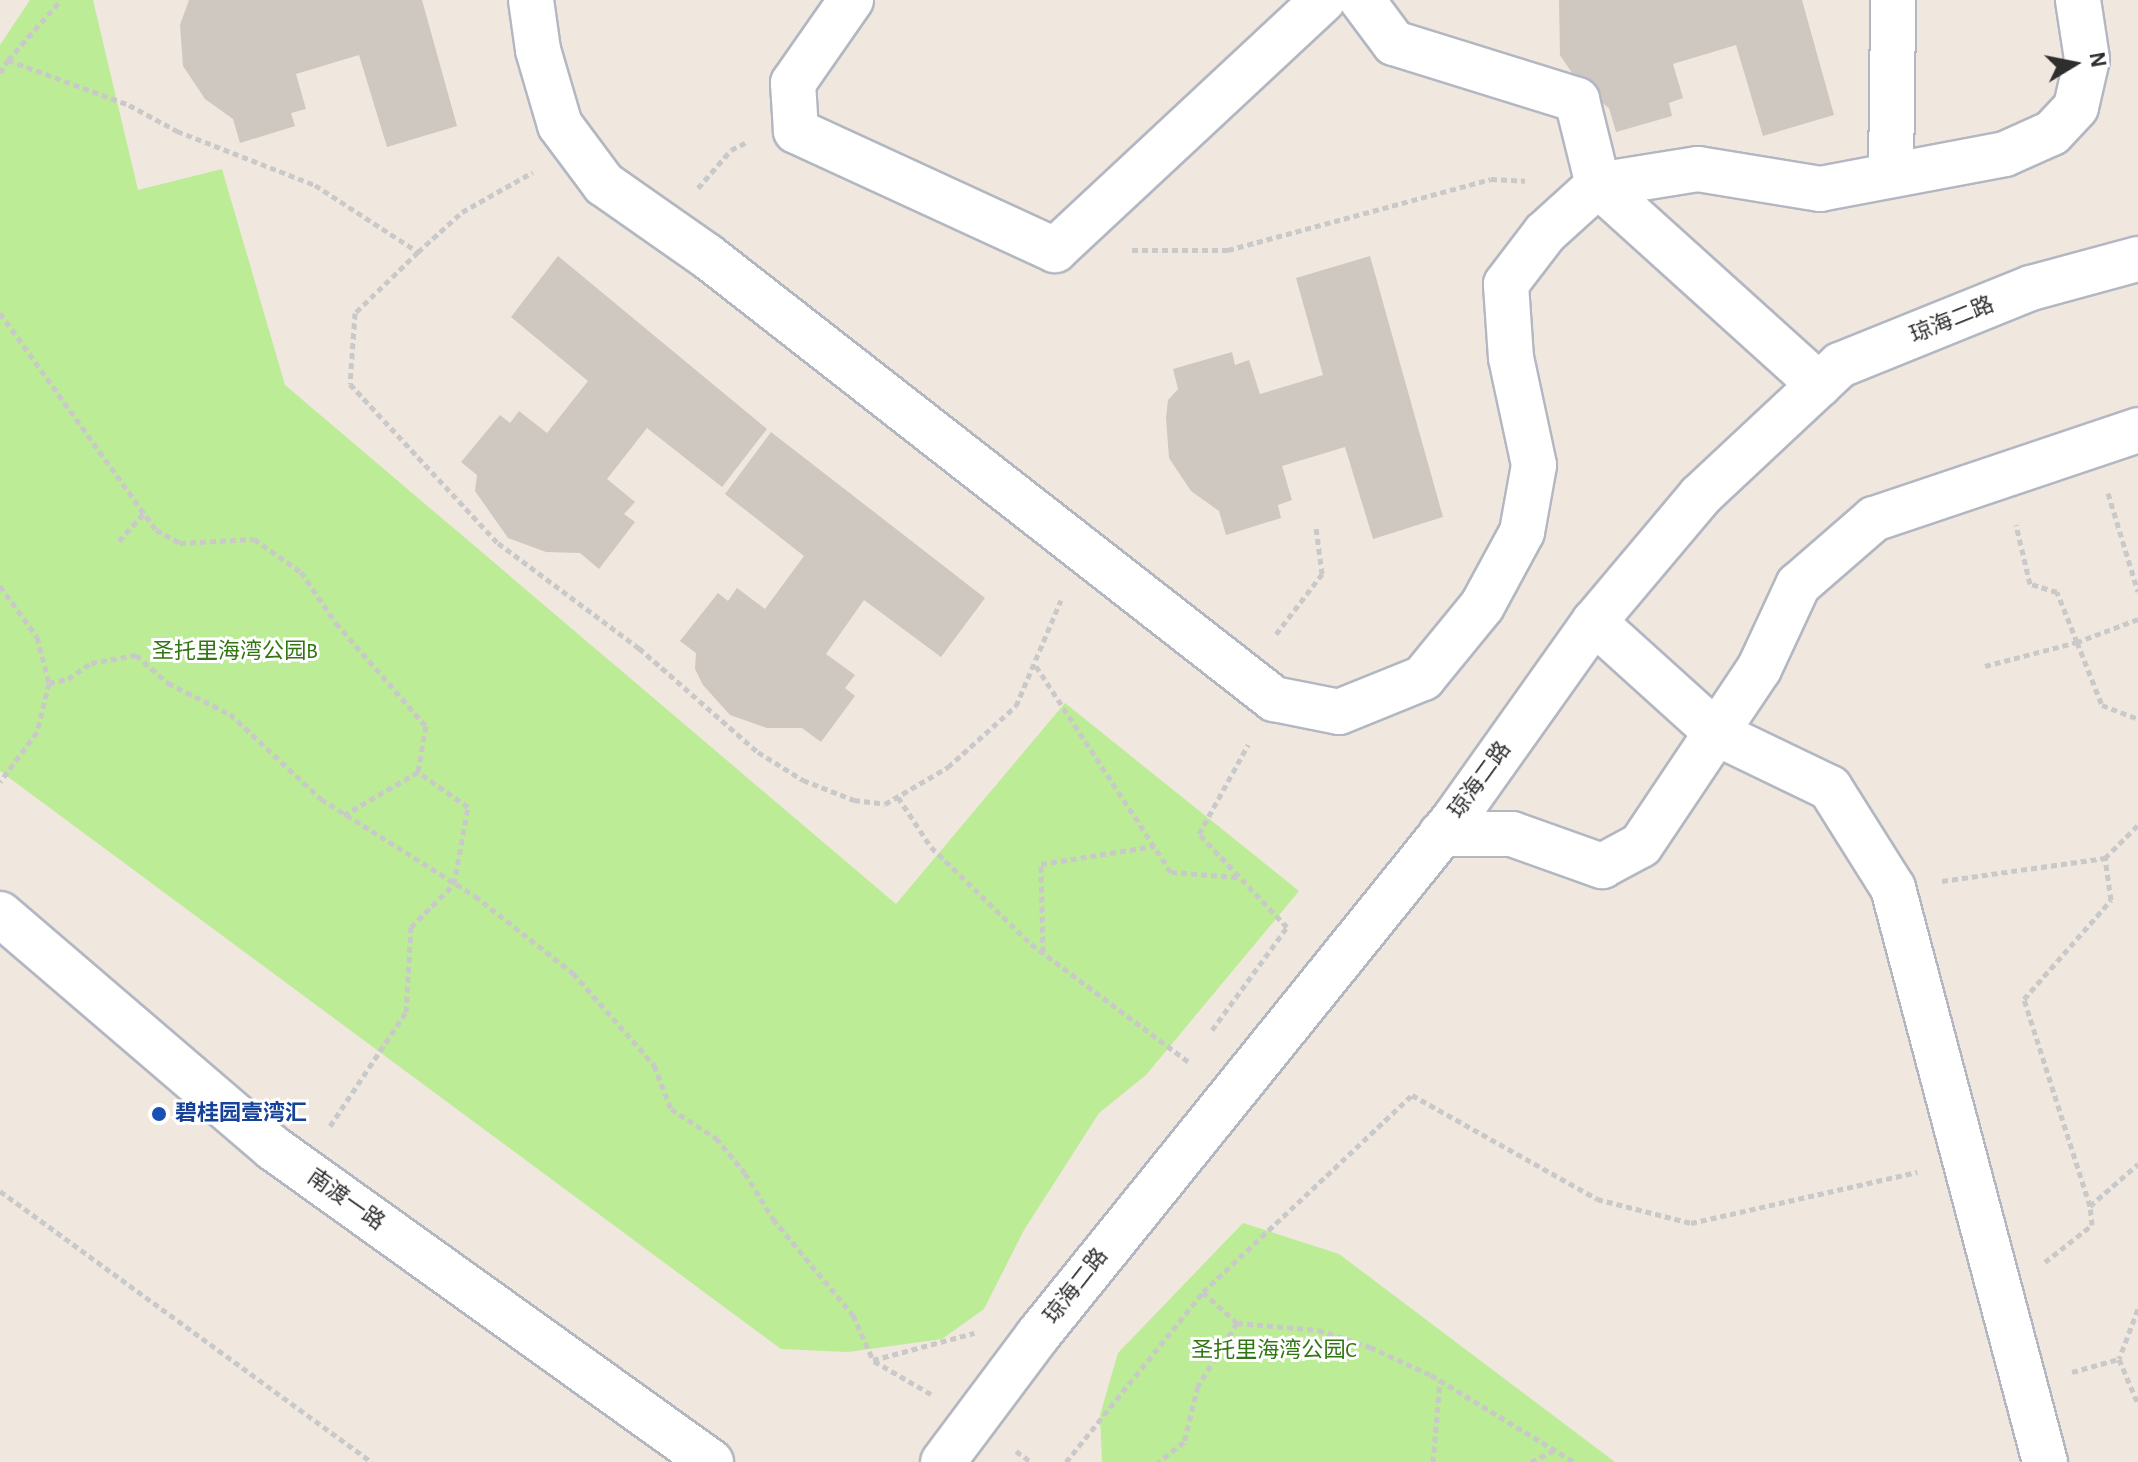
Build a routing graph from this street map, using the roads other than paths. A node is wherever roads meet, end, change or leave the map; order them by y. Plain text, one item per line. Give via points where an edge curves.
1 (531, 0) edge
2 (851, 0) edge
3 (1323, 0) edge
4 (1362, 0) edge
5 (1893, 0) edge
6 (2078, 0) edge
7 (1891, 175) junction
8 (1598, 185) junction
9 (2138, 259) edge
10 (1819, 385) junction
11 (2138, 430) edge
12 (1594, 622) junction
13 (1718, 734) junction
14 (1441, 834) junction
15 (0, 914) edge
16 (711, 1462) edge
17 (943, 1462) edge
18 (2045, 1462) edge

1 - 8 street via 538,50 560,125 604,184 667,227 1259,687 1339,712 1423,678 1482,606 1522,532 1534,465 1511,358 1506,284 1545,233
2 - 3 street via 793,83 796,131 1055,250
4 - 8 street via 1394,43 1577,100
5 - 7 street
6 - 7 street via 2087,59 2076,107 2052,133 2005,154
7 - 8 street via 1820,189 1698,169
8 - 10 street
9 - 10 street, 琼海二路 via 2031,288 1840,365
10 - 12 street, 琼海二路 via 1700,496
11 - 13 street via 1874,519 1798,585 1759,669
12 - 13 street
12 - 14 street, 琼海二路
13 - 14 street via 1641,845 1602,866 1512,834
13 - 18 street via 1830,788 1893,888
14 - 17 street, 琼海二路 via 1066,1299
15 - 16 street, 南渡一路 via 302,1169

